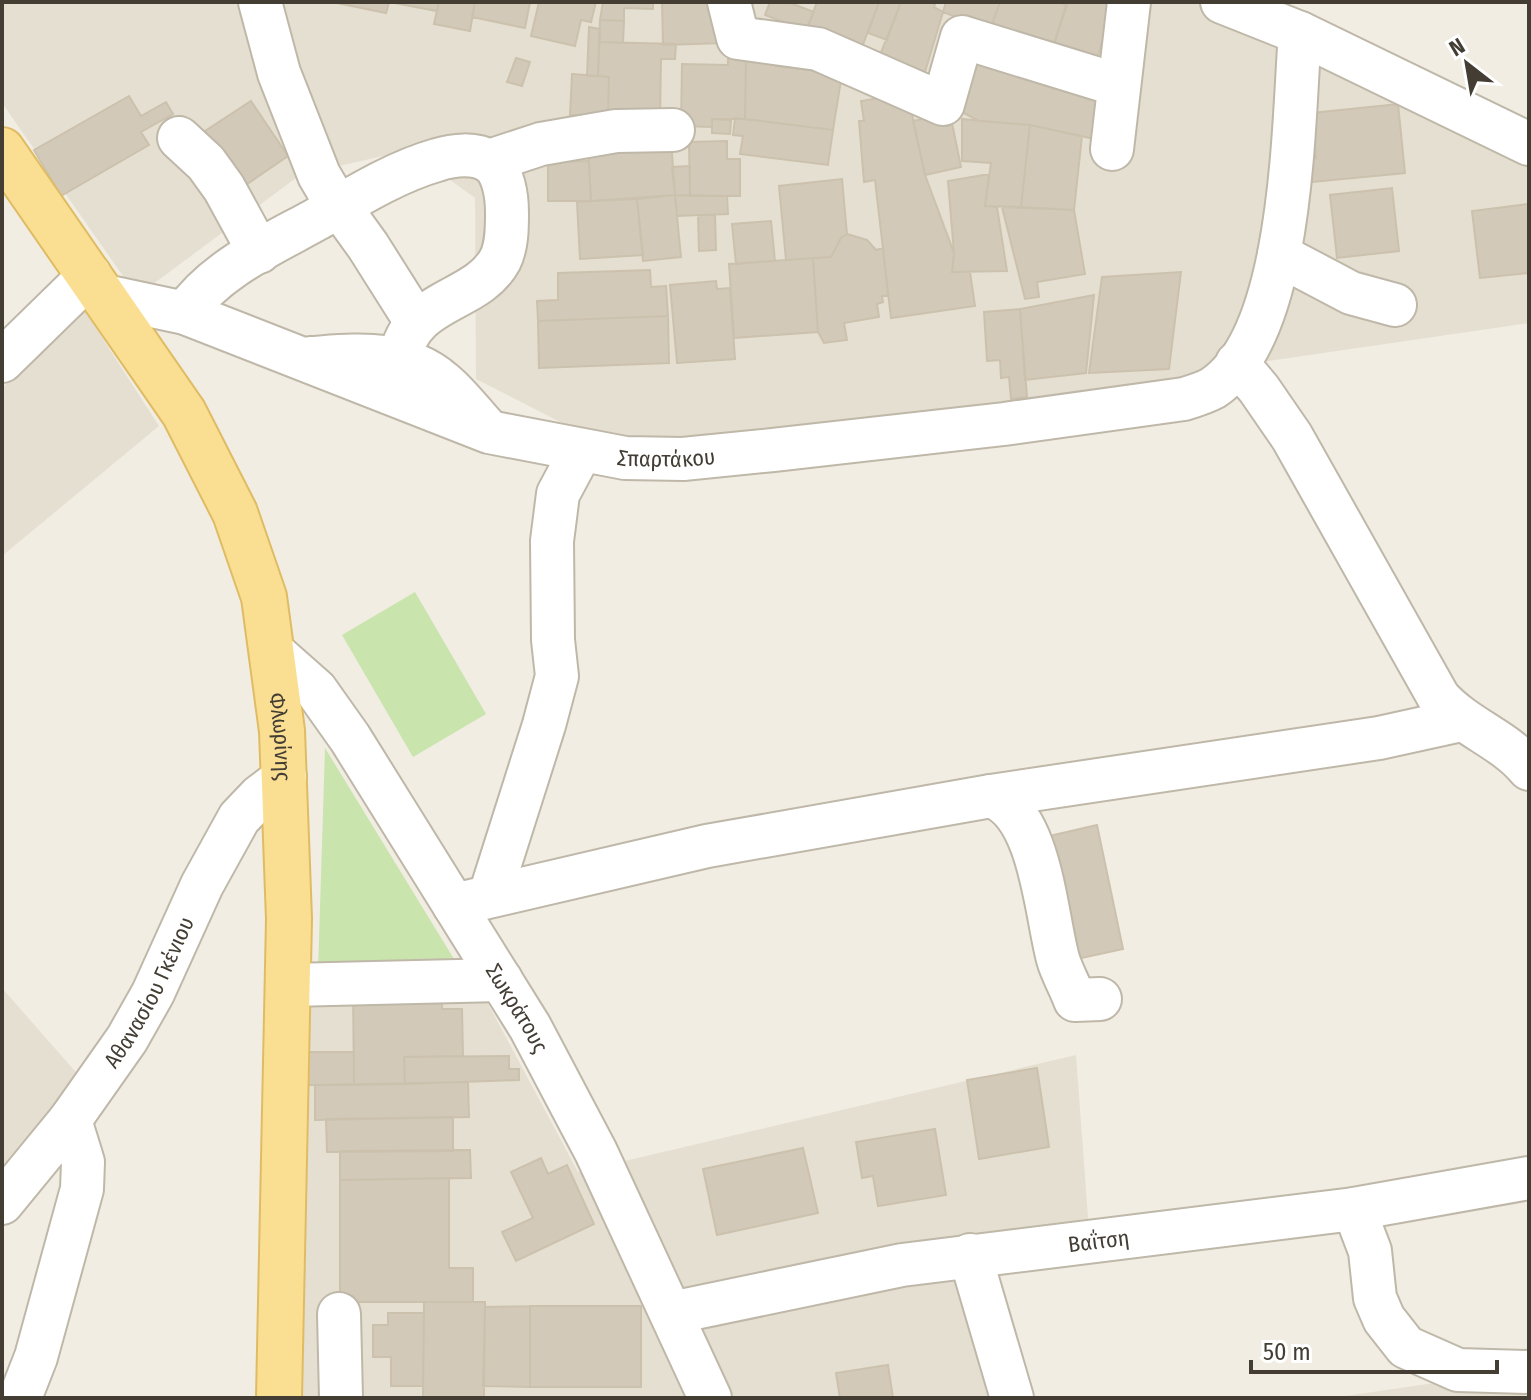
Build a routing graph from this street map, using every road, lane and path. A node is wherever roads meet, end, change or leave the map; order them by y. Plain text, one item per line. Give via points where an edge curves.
1 (260, 2) edge
2 (729, 2) edge
3 (1129, 2) edge
4 (1222, 2) edge
5 (1300, 33) junction
6 (1118, 85) junction
7 (673, 130) dead end
8 (179, 138) dead end
9 (1529, 144) edge
10 (1112, 149) dead end
11 (2, 150) edge
12 (489, 161) junction
13 (340, 206) junction
14 (259, 252) junction
15 (1279, 255) junction
16 (97, 286) junction
17 (1395, 305) dead end
18 (185, 313) junction
19 (408, 341) junction
20 (298, 359) junction
21 (2, 361) edge
22 (1237, 363) junction
23 (489, 432) junction
24 (581, 451) junction
25 (273, 652) junction
26 (1461, 720) junction
27 (1529, 769) edge
28 (285, 777) junction
29 (991, 796) junction
30 (472, 900) junction
31 (501, 980) junction
32 (289, 985) junction
33 (1100, 999) dead end
34 (70, 1120) junction
35 (1529, 1178) edge
36 (2, 1203) edge
37 (1354, 1209) junction
38 (970, 1255) junction
39 (671, 1313) junction
40 (339, 1314) dead end
41 (1529, 1372) edge
42 (20, 1398) edge
43 (279, 1398) edge
44 (341, 1398) edge
45 (710, 1398) edge
46 (1012, 1398) edge

1 - 13 street via 292,108 319,175
2 - 6 street via 738,38 818,49 943,104 962,37
3 - 6 street
4 - 5 street
5 - 9 street
5 - 15 street, Σπαρτάκου
6 - 10 street
7 - 12 street via 616,131 541,144
8 - 14 street via 224,188
11 - 16 main road, Φλωρίνης
12 - 13 street via 464,156 436,160
12 - 19 street via 499,174 506,202 506,244 499,262
13 - 14 street
13 - 19 street via 368,246
14 - 18 street via 205,289
15 - 17 street via 1351,293
15 - 22 street, Σπαρτάκου via 1266,305
16 - 18 street, Σπαρτάκου
16 - 21 street
16 - 25 main road, Φλωρίνης via 203,445 257,573
18 - 20 street, Σπαρτάκου
19 - 20 street via 368,355
19 - 23 street
20 - 23 street, Σπαρτάκου
22 - 24 street, Σπαρτάκου via 1204,393 1138,407 683,459
22 - 26 street via 1292,437 1427,680
23 - 24 street, Σπαρτάκου
24 - 30 street via 558,494 552,541 557,676 544,725
25 - 28 main road, Φλωρίνης
25 - 30 street, Σωκράτους via 325,702
26 - 27 street
26 - 29 street via 1379,738
28 - 32 main road, Φλωρίνης
28 - 34 street, Αθανασίου Γκένιου via 239,818 153,993
29 - 30 street via 707,846
29 - 33 street via 1016,815 1040,865 1059,960 1075,1000
30 - 31 street, Σωκράτους
31 - 32 street
31 - 39 street, Σωκράτους via 560,1079
32 - 43 main road, Φλωρίνης
34 - 36 street, Αθανασίου Γκένιου
34 - 42 street via 83,1162 82,1189
35 - 37 street, Βαΐτση
37 - 38 street, Βαΐτση
37 - 41 street via 1370,1251 1375,1298 1406,1347 1458,1370
38 - 39 street, Βαΐτση
38 - 46 street
39 - 45 street, Σωκράτους
40 - 44 street

